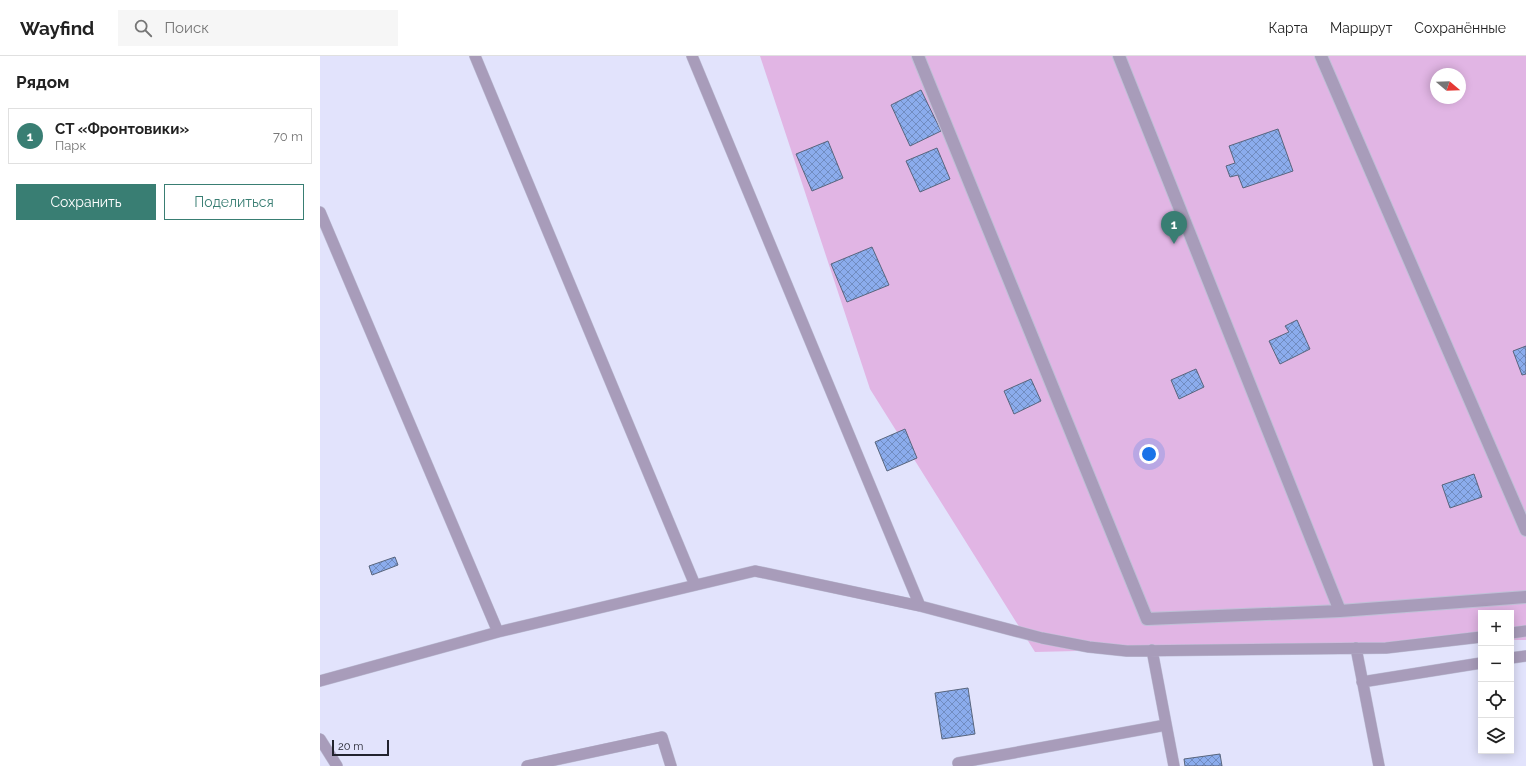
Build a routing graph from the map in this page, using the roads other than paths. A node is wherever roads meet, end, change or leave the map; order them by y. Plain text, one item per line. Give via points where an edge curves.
1 (475, 56) edge
2 (692, 56) edge
3 (918, 56) edge
4 (1119, 56) edge
5 (1321, 56) edge
6 (320, 212) edge
7 (1526, 530) edge
8 (695, 586) junction
9 (1526, 597) edge
10 (920, 606) junction
11 (1340, 611) junction
12 (1526, 631) edge
13 (498, 632) junction
14 (1514, 633) edge
15 (1478, 637) edge
16 (1356, 648) junction
17 (1152, 650) junction
18 (1526, 656) edge
19 (1514, 658) edge
20 (1478, 663) edge
21 (320, 681) edge
22 (1362, 682) junction
23 (1166, 725) junction
24 (320, 738) edge
25 (337, 766) edge
26 (527, 766) edge
27 (671, 766) edge
28 (959, 766) edge
29 (1174, 766) edge
30 (1379, 766) edge

1 - 8 lane
2 - 10 lane
3 - 11 street via 1147,619
4 - 11 street
5 - 7 street
6 - 13 lane
8 - 10 lane via 755,571
8 - 13 lane
9 - 11 street
10 - 17 lane via 1042,638 1089,647
12 - 14 lane
13 - 21 lane
15 - 16 lane via 1386,648
16 - 17 lane
16 - 22 lane
17 - 23 lane
18 - 19 lane
20 - 22 lane
22 - 30 lane
23 - 28 lane via 958,763
23 - 29 lane
24 - 25 lane
26 - 27 lane via 662,737

